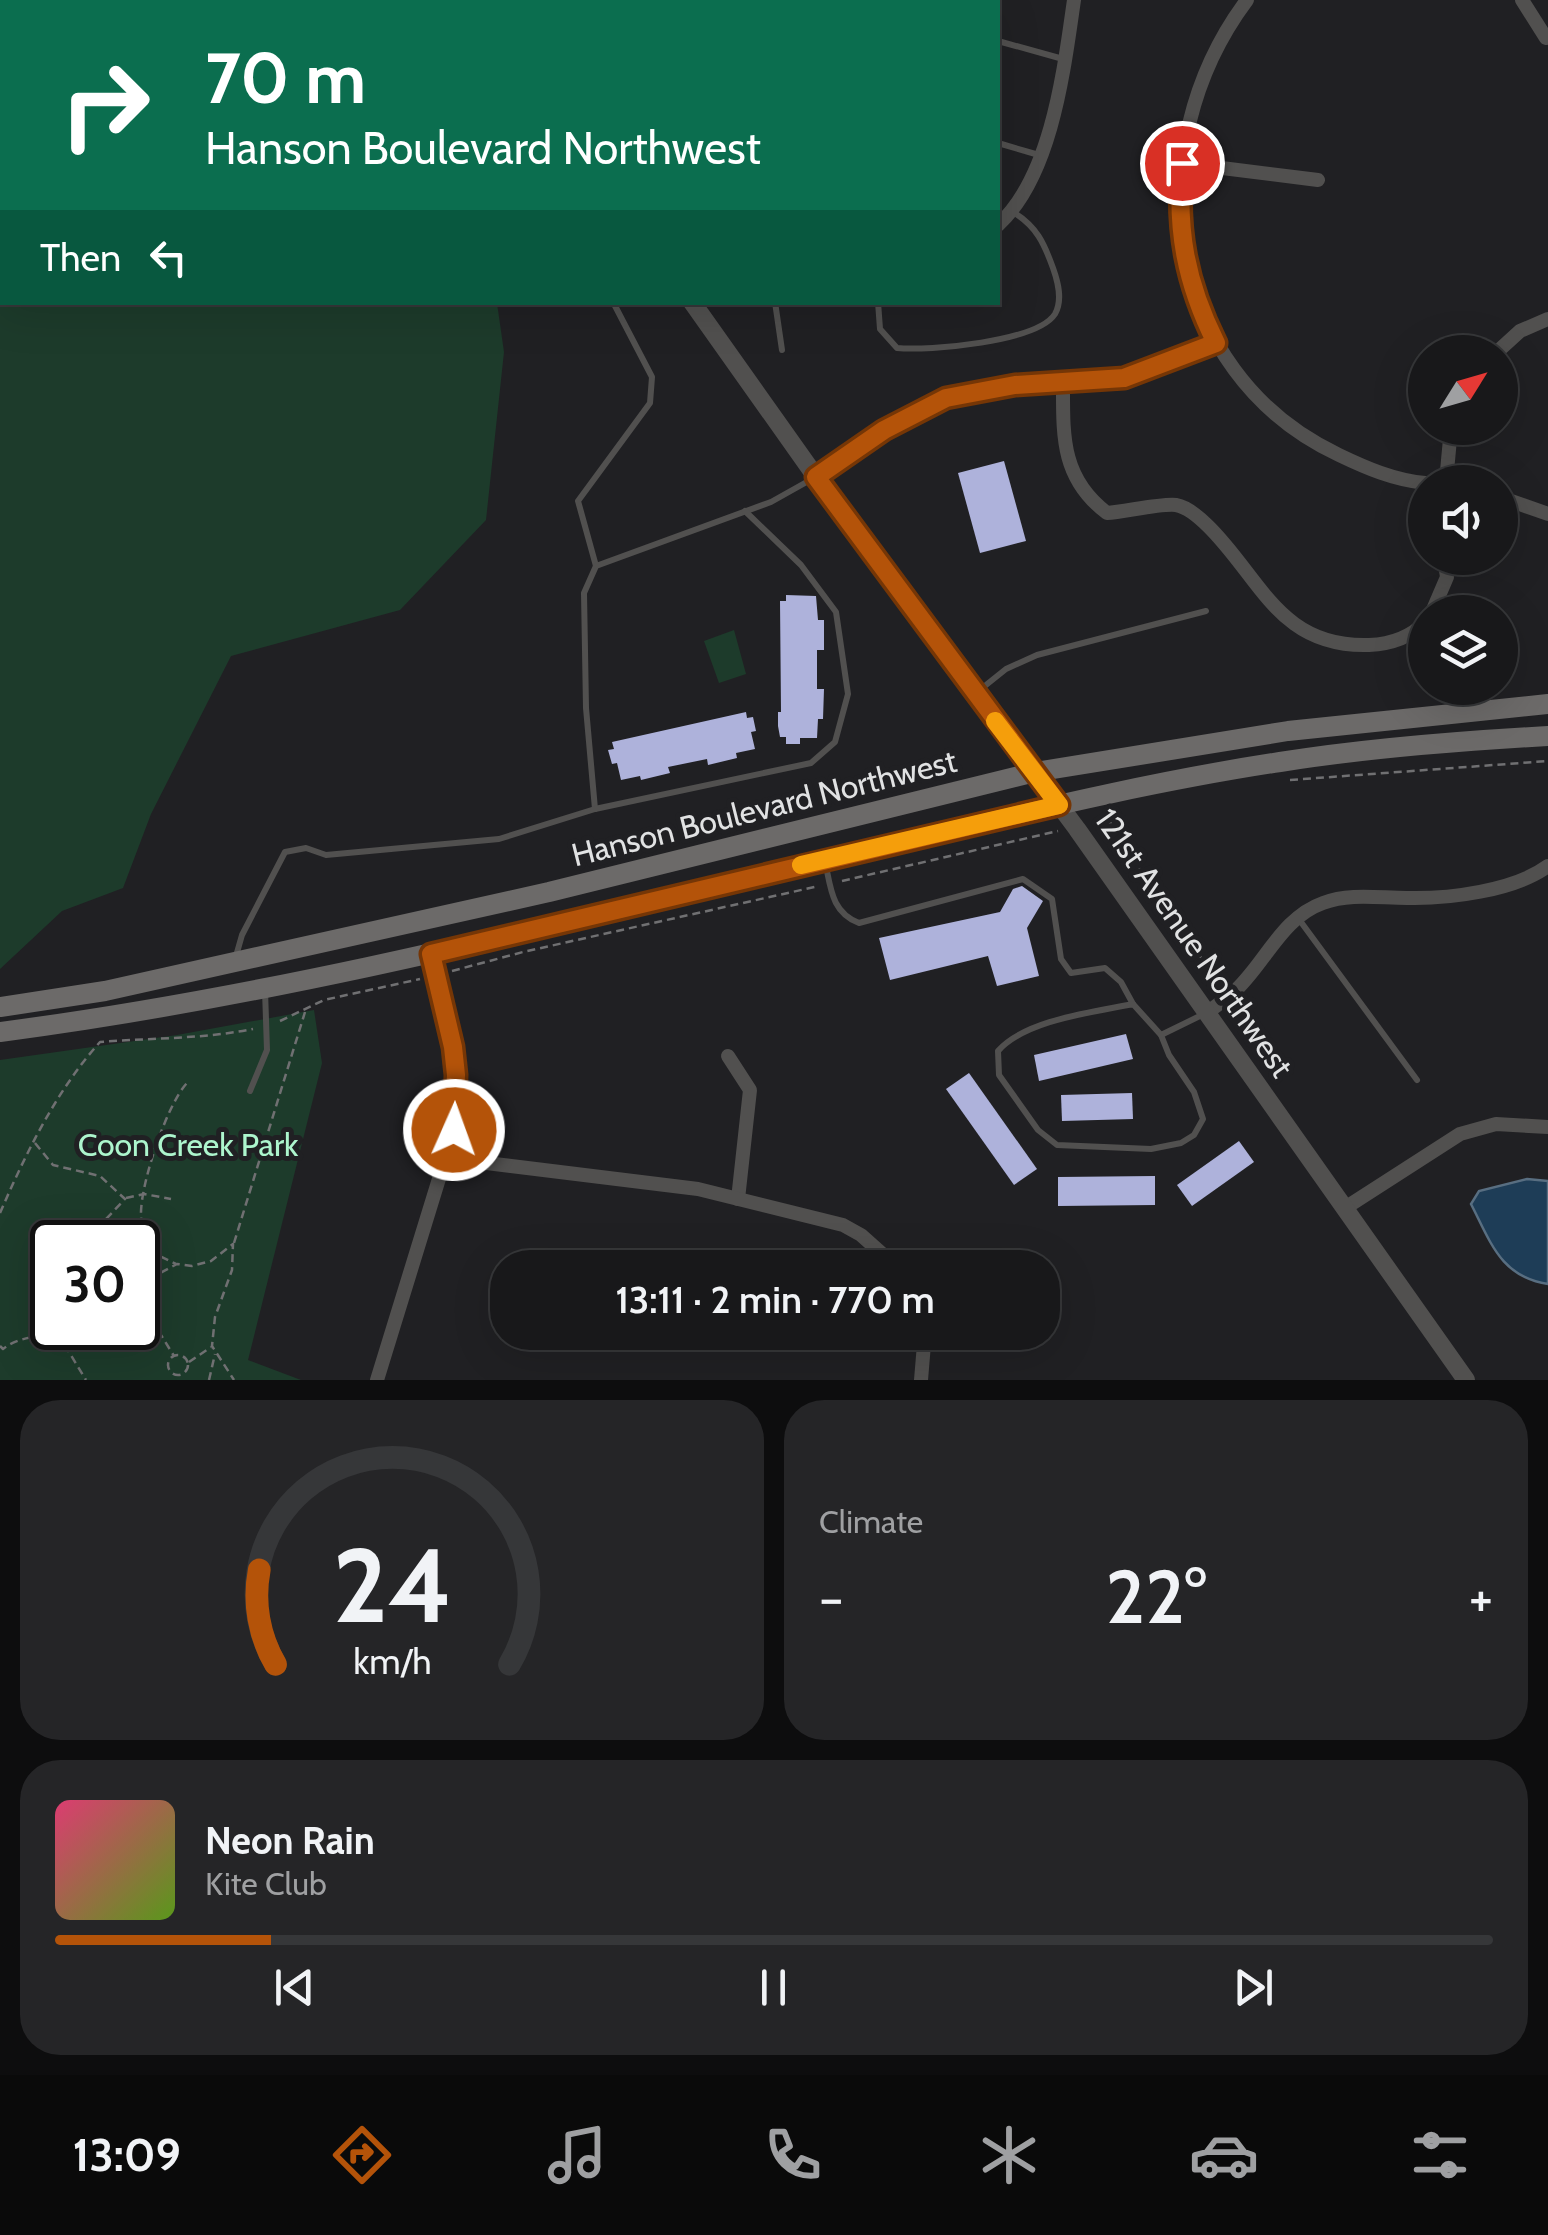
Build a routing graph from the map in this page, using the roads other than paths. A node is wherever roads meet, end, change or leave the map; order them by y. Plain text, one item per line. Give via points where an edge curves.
1 (1074, 0) edge
2 (1246, 0) edge
3 (1522, 0) edge
4 (1546, 38) dead end
5 (1000, 42) edge
6 (1063, 59) junction
7 (1000, 144) edge
8 (1039, 155) junction
9 (1182, 163) junction
10 (1318, 180) dead end
11 (1012, 212) junction
12 (1000, 223) edge
13 (615, 305) edge
14 (694, 305) edge
15 (775, 305) edge
16 (878, 305) edge
17 (1548, 319) edge
18 (1516, 335) edge
19 (1216, 343) junction
20 (782, 350) dead end
21 (1063, 383) junction
22 (816, 477) junction
23 (1408, 482) edge
24 (1518, 503) edge
25 (745, 512) junction
26 (1548, 514) edge
27 (596, 566) junction
28 (1206, 612) dead end
29 (1408, 635) edge
30 (975, 694) junction
31 (1548, 704) edge
32 (1548, 736) edge
33 (1035, 772) junction
34 (1059, 805) junction
35 (595, 809) junction
36 (825, 860) junction
37 (1548, 866) edge
38 (598, 880) junction
39 (1298, 917) junction
40 (431, 954) junction
41 (233, 963) junction
42 (264, 989) junction
43 (1134, 1004) junction
44 (0, 1007) edge
45 (1207, 1013) junction
46 (0, 1032) edge
47 (1162, 1035) junction
48 (728, 1056) dead end
49 (1417, 1080) dead end
50 (250, 1091) dead end
51 (1548, 1127) edge
52 (446, 1158) junction
53 (738, 1199) junction
54 (1345, 1208) junction
55 (878, 1250) edge
56 (924, 1350) edge
57 (377, 1380) edge
58 (922, 1380) edge
59 (1466, 1380) edge

1 - 6 street
2 - 9 street via 1200,80
3 - 4 street
5 - 6 lane
6 - 8 street
7 - 8 lane
8 - 11 street
9 - 10 street
9 - 19 street via 1184,261
11 - 12 street
11 - 16 lane via 1042,236 1057,280 1056,313 1042,326 922,350 897,348 880,329
13 - 27 lane via 652,377 650,402 578,500
14 - 22 street, 121st Avenue Northwest
15 - 20 lane
17 - 18 street
19 - 21 street via 1124,378
19 - 23 street via 1286,424 1370,470
21 - 22 street via 946,398
21 - 29 street via 1064,446 1082,489 1107,513 1177,505 1198,516 1264,598 1322,638 1351,646
22 - 25 lane
22 - 30 street, 121st Avenue Northwest
24 - 26 street
25 - 27 lane
25 - 35 lane via 800,565 836,612 848,694 836,742 811,764
27 - 35 lane via 584,594
28 - 30 lane via 1038,655
30 - 33 street, 121st Avenue Northwest
31 - 33 main road, Hanson Boulevard Northwest via 1288,731
32 - 34 main road, Hanson Boulevard Northwest via 1280,762
33 - 34 street, 121st Avenue Northwest
33 - 38 main road, Hanson Boulevard Northwest
34 - 36 main road, Hanson Boulevard Northwest
34 - 45 street, 121st Avenue Northwest
35 - 41 lane via 499,838 285,852
36 - 40 main road, Hanson Boulevard Northwest
36 - 43 lane via 838,910 859,923 1023,879 1052,899 1061,960 1071,973 1105,968
37 - 39 street via 1483,890 1425,898 1356,895 1317,904
38 - 41 main road, Hanson Boulevard Northwest
38 - 42 main road via 575,896 278,965
39 - 45 street
39 - 49 lane
40 - 42 main road, Hanson Boulevard Northwest
40 - 52 street via 456,1075
41 - 44 main road, Hanson Boulevard Northwest
42 - 46 main road, Hanson Boulevard Northwest
42 - 50 lane via 267,1050
43 - 47 lane
43 - 47 lane via 1063,1019 1010,1038 998,1051 1000,1075 1038,1130 1057,1145 1151,1149 1194,1134 1203,1120 1201,1106
45 - 47 lane
45 - 54 street, 121st Avenue Northwest
48 - 53 street via 750,1090
51 - 54 street via 1496,1124 1460,1134
52 - 53 street
52 - 57 street
53 - 55 street via 843,1225
54 - 59 street, 121st Avenue Northwest
56 - 58 street

